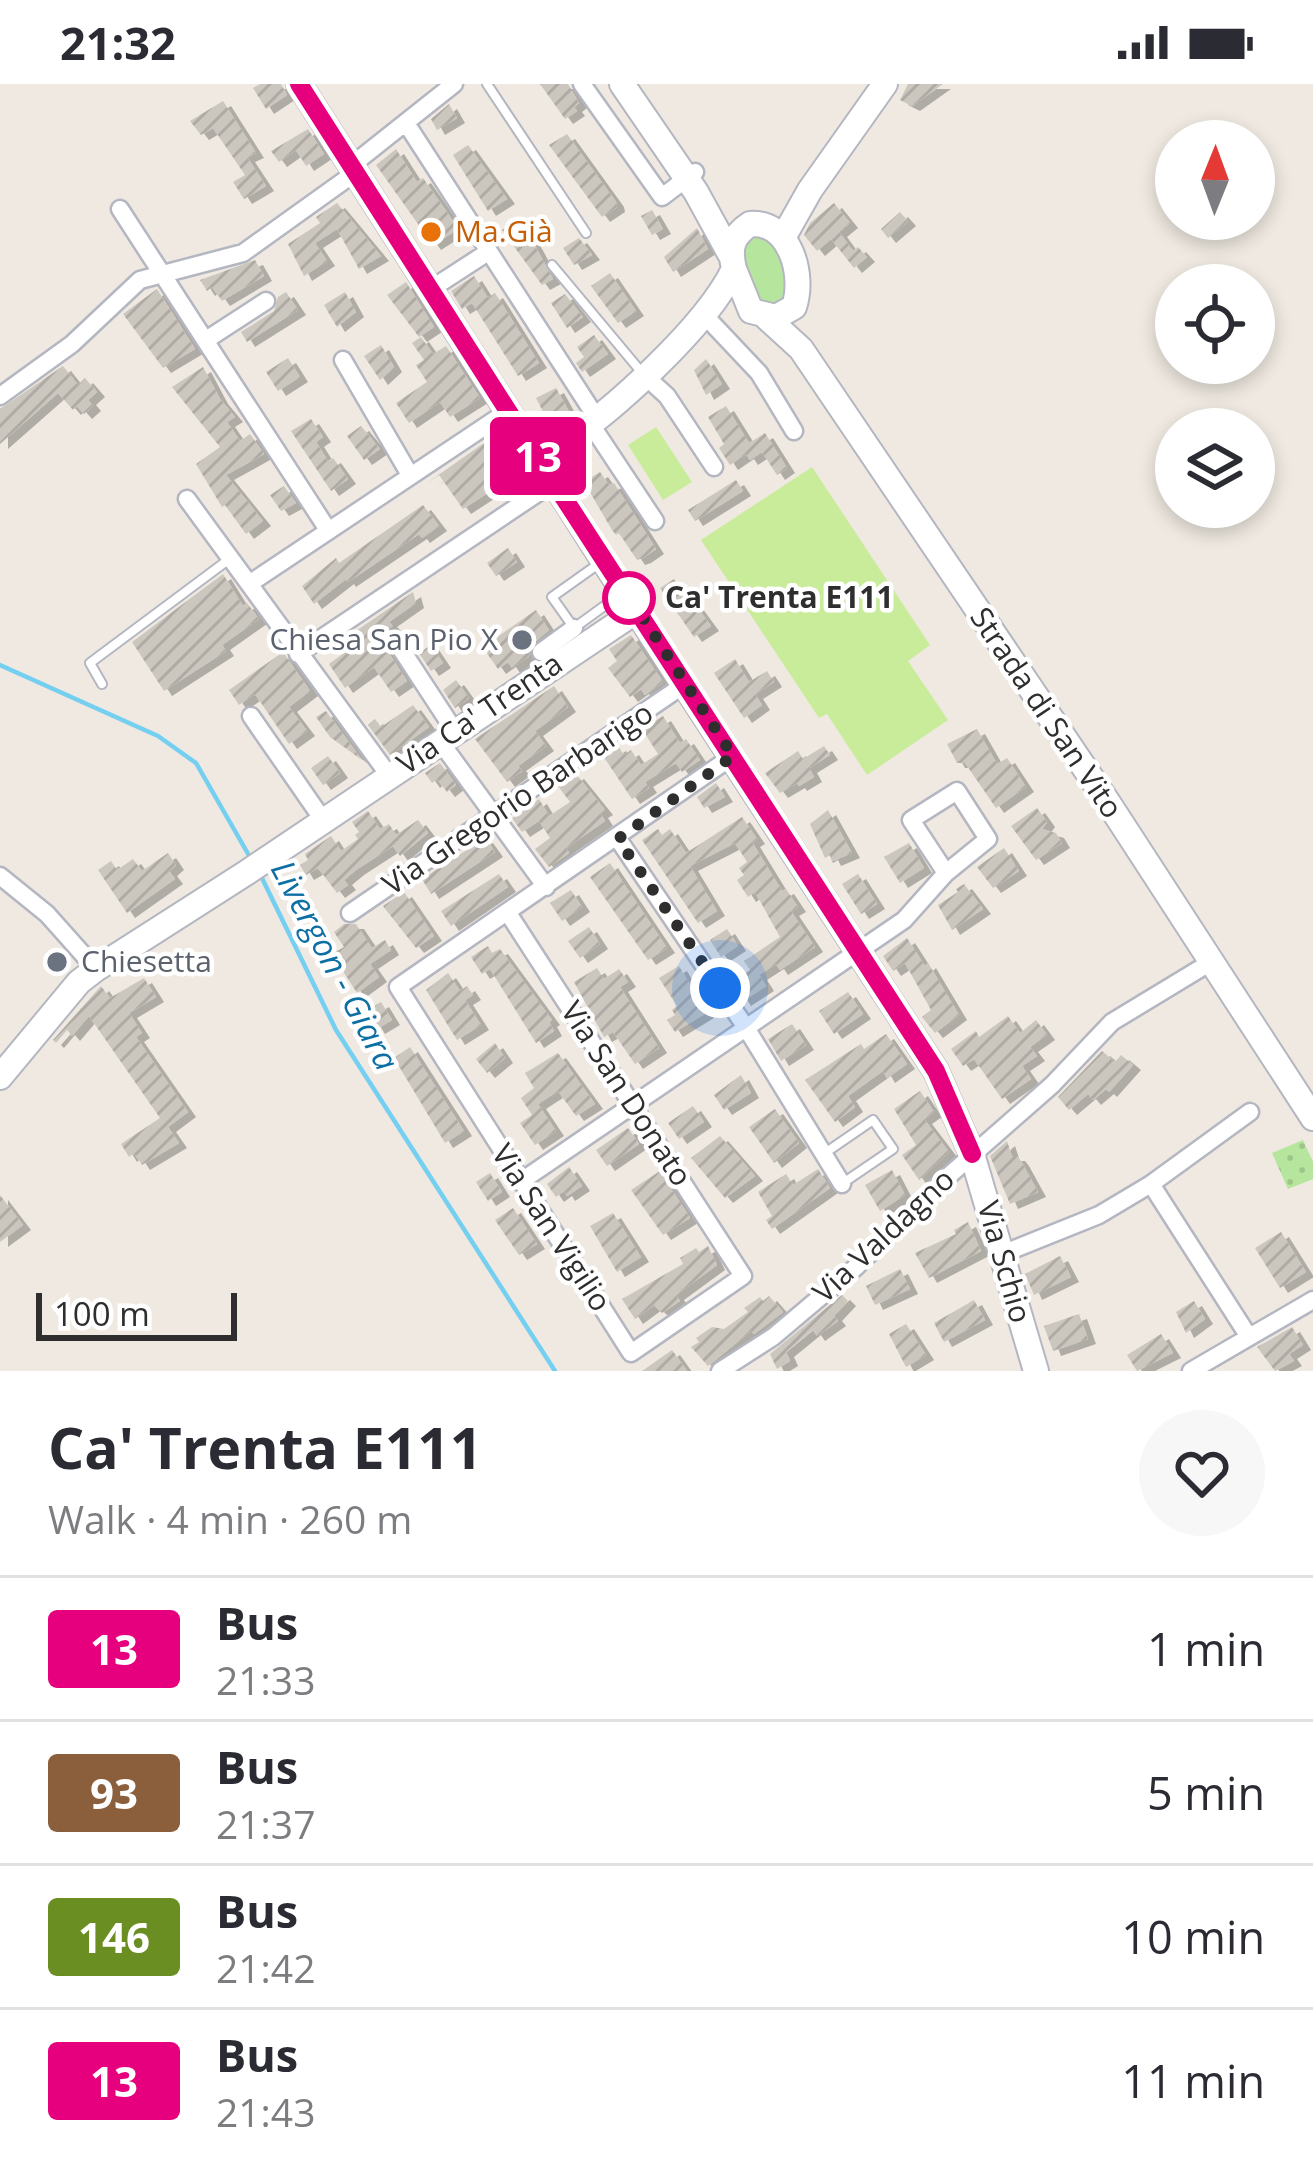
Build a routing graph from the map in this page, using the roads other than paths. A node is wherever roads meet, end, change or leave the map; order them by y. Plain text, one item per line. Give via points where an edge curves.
1 (299, 84) edge
2 (454, 84) edge
3 (487, 84) edge
4 (582, 84) edge
5 (622, 84) edge
6 (885, 84) edge
7 (406, 123) junction
8 (354, 169) junction
9 (692, 180) junction
10 (810, 190) junction
11 (120, 208) dead end
12 (756, 224) junction
13 (586, 233) dead end
14 (784, 236) junction
15 (488, 252) junction
16 (732, 262) junction
17 (552, 265) dead end
18 (160, 272) junction
19 (431, 289) junction
20 (266, 301) dead end
21 (794, 307) junction
22 (759, 314) junction
23 (699, 325) junction
24 (206, 340) junction
25 (801, 350) junction
26 (343, 360) dead end
27 (644, 375) junction
28 (0, 396) edge
29 (508, 411) junction
30 (593, 420) junction
31 (794, 431) dead end
32 (551, 462) junction
33 (714, 467) dead end
34 (410, 475) junction
35 (187, 499) dead end
36 (655, 521) dead end
37 (328, 530) junction
38 (231, 559) junction
39 (603, 560) junction
40 (249, 584) junction
41 (631, 600) junction
42 (574, 628) junction
43 (401, 649) dead end
44 (541, 652) dead end
45 (298, 654) junction
46 (102, 683) dead end
47 (686, 684) junction
48 (250, 716) dead end
49 (447, 735) junction
50 (733, 756) junction
51 (388, 774) junction
52 (493, 814) junction
53 (323, 820) junction
54 (618, 839) junction
55 (946, 873) junction
56 (0, 877) edge
57 (546, 887) junction
58 (350, 913) dead end
59 (508, 913) junction
60 (860, 951) junction
61 (1211, 962) junction
62 (96, 969) junction
63 (745, 1026) junction
64 (0, 1077) edge
65 (633, 1103) junction
66 (1250, 1112) dead end
67 (1313, 1118) edge
68 (824, 1154) junction
69 (972, 1154) junction
70 (520, 1181) junction
71 (842, 1184) joint
72 (1151, 1184) junction
73 (1002, 1254) junction
74 (743, 1276) joint
75 (1313, 1300) edge
76 (1249, 1337) junction
77 (720, 1371) edge
78 (1036, 1371) edge
79 (1191, 1371) edge

1 - 8 street, Via Schio
2 - 7 street
3 - 13 lane
4 - 9 street via 662,196
5 - 9 street
6 - 10 street
7 - 8 street
7 - 15 street
8 - 18 street via 243,253
8 - 19 street, Via Schio
9 - 12 street via 724,214
9 - 16 street
10 - 12 street
10 - 14 street
11 - 18 street
12 - 14 street
12 - 16 street via 738,232
14 - 21 street via 798,282
15 - 19 street
15 - 30 street
16 - 22 street
16 - 23 street
17 - 27 lane
18 - 24 street
18 - 28 street
19 - 29 street, Via Schio
20 - 24 street
21 - 22 street via 776,317
21 - 25 street
22 - 23 street via 726,311
22 - 25 street, Strada di San Vito
23 - 27 street
23 - 31 street via 759,373
24 - 37 street
25 - 61 street, Strada di San Vito
26 - 34 street
27 - 30 street
27 - 33 street
29 - 32 street, Via Schio
29 - 34 street
30 - 32 street
30 - 36 street
32 - 39 street, Via Schio
32 - 45 street
34 - 37 street
35 - 38 street
37 - 40 street
38 - 40 street
38 - 46 lane via 90,663
39 - 41 street, Via Schio
39 - 42 lane via 552,597
40 - 45 street
41 - 42 lane
41 - 47 street, Via Schio
41 - 49 street, Via Ca' Trenta
42 - 44 street
43 - 49 street
45 - 51 street
47 - 50 street, Via Schio
47 - 52 street, Via Gregorio Barbarigo
48 - 53 street
49 - 51 street, Via Ca' Trenta
49 - 52 street
50 - 54 street
50 - 60 street, Via Schio
51 - 53 street, Via Ca' Trenta
52 - 57 street
52 - 58 street, Via Gregorio Barbarigo
53 - 62 street, Via Ca' Trenta
54 - 57 street
54 - 63 street
55 - 55 street via 988,838 957,791 911,820
55 - 60 street via 904,920
56 - 62 street
57 - 59 street
59 - 65 street, Via San Donato
59 - 70 street, Via San Vigilio via 398,987
60 - 63 street
60 - 69 street, Via Schio via 936,1071
61 - 67 street, Strada di San Vito
61 - 69 street, Via Valdagno via 1112,1022
62 - 64 street, Via Ca' Trenta
63 - 65 street
63 - 68 street
65 - 70 street
65 - 74 street, Via San Donato
66 - 72 street
68 - 71 street
68 - 71 lane via 873,1120 893,1149
69 - 73 street, Via Schio
69 - 77 street, Via Valdagno via 856,1267
70 - 74 street, Via San Vigilio via 631,1353
72 - 73 street
72 - 76 street
73 - 78 street, Via Schio
75 - 76 street
76 - 79 street

